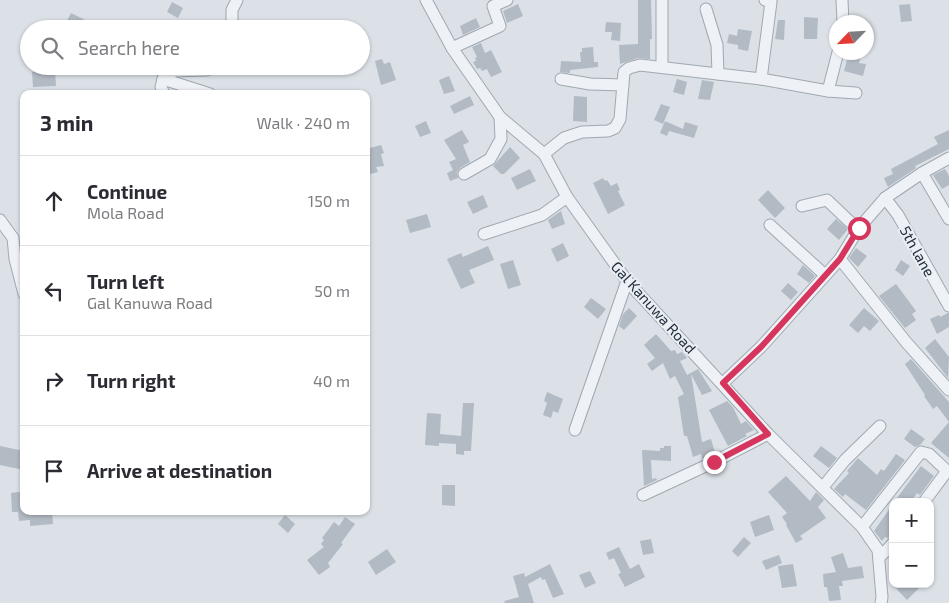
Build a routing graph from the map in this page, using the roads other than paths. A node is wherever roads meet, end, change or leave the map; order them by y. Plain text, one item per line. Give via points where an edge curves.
1 (237, 0) edge
2 (426, 0) edge
3 (507, 0) edge
4 (662, 0) edge
5 (765, 0) edge
6 (842, 0) edge
7 (706, 9) dead end
8 (843, 15) edge
9 (232, 20) edge
10 (452, 48) junction
11 (836, 60) edge
12 (662, 67) junction
13 (718, 74) junction
14 (168, 75) edge
15 (163, 79) junction
16 (561, 79) dead end
17 (761, 79) junction
18 (623, 85) junction
19 (162, 90) edge
20 (197, 90) edge
21 (828, 91) junction
22 (856, 93) dead end
23 (500, 117) junction
24 (544, 154) junction
25 (949, 158) edge
26 (922, 173) junction
27 (464, 174) dead end
28 (567, 197) junction
29 (885, 198) junction
30 (802, 206) dead end
31 (949, 219) edge
32 (0, 220) edge
33 (770, 226) dead end
34 (859, 228) junction
35 (484, 234) dead end
36 (19, 255) edge
37 (840, 259) junction
38 (825, 275) junction
39 (627, 281) junction
40 (949, 306) edge
41 (723, 383) junction
42 (949, 390) edge
43 (880, 426) dead end
44 (575, 430) dead end
45 (768, 434) junction
46 (823, 487) junction
47 (643, 495) dead end
48 (927, 498) edge
49 (862, 527) junction
50 (889, 548) edge
51 (879, 557) junction
52 (881, 603) edge

1 - 9 street
2 - 10 street, Gal Kanuwa Road
3 - 10 street via 493,6 500,26
4 - 12 street
5 - 17 street via 771,2
6 - 8 street
7 - 13 street via 717,45
10 - 23 street, Gal Kanuwa Road
11 - 21 street
12 - 13 street
12 - 18 street via 640,65 629,68 624,72
13 - 17 street
14 - 15 street
15 - 19 street
15 - 20 street
16 - 18 street
17 - 21 street
18 - 24 street via 620,119 615,128 572,135
21 - 22 street
23 - 24 street, Gal Kanuwa Road
23 - 27 street via 501,139 490,159
24 - 28 street, Gal Kanuwa Road
25 - 26 street
26 - 29 street
26 - 31 street
28 - 35 street via 542,215
28 - 39 street, Gal Kanuwa Road
29 - 34 street
29 - 40 street, 5th lane via 898,215
30 - 34 street via 827,200
32 - 36 street via 13,238
33 - 38 street
34 - 37 street
37 - 38 street
37 - 42 street
38 - 41 street via 761,347
39 - 41 street, Gal Kanuwa Road
39 - 44 street
41 - 45 street, Gal Kanuwa Road
43 - 46 street
45 - 46 street, Gal Kanuwa Road
45 - 47 street
46 - 49 street, Gal Kanuwa Road
48 - 49 street via 947,471 929,454 922,452
49 - 51 street, Gal Kanuwa Road via 878,550
50 - 51 street
51 - 52 street, Gal Kanuwa Road

